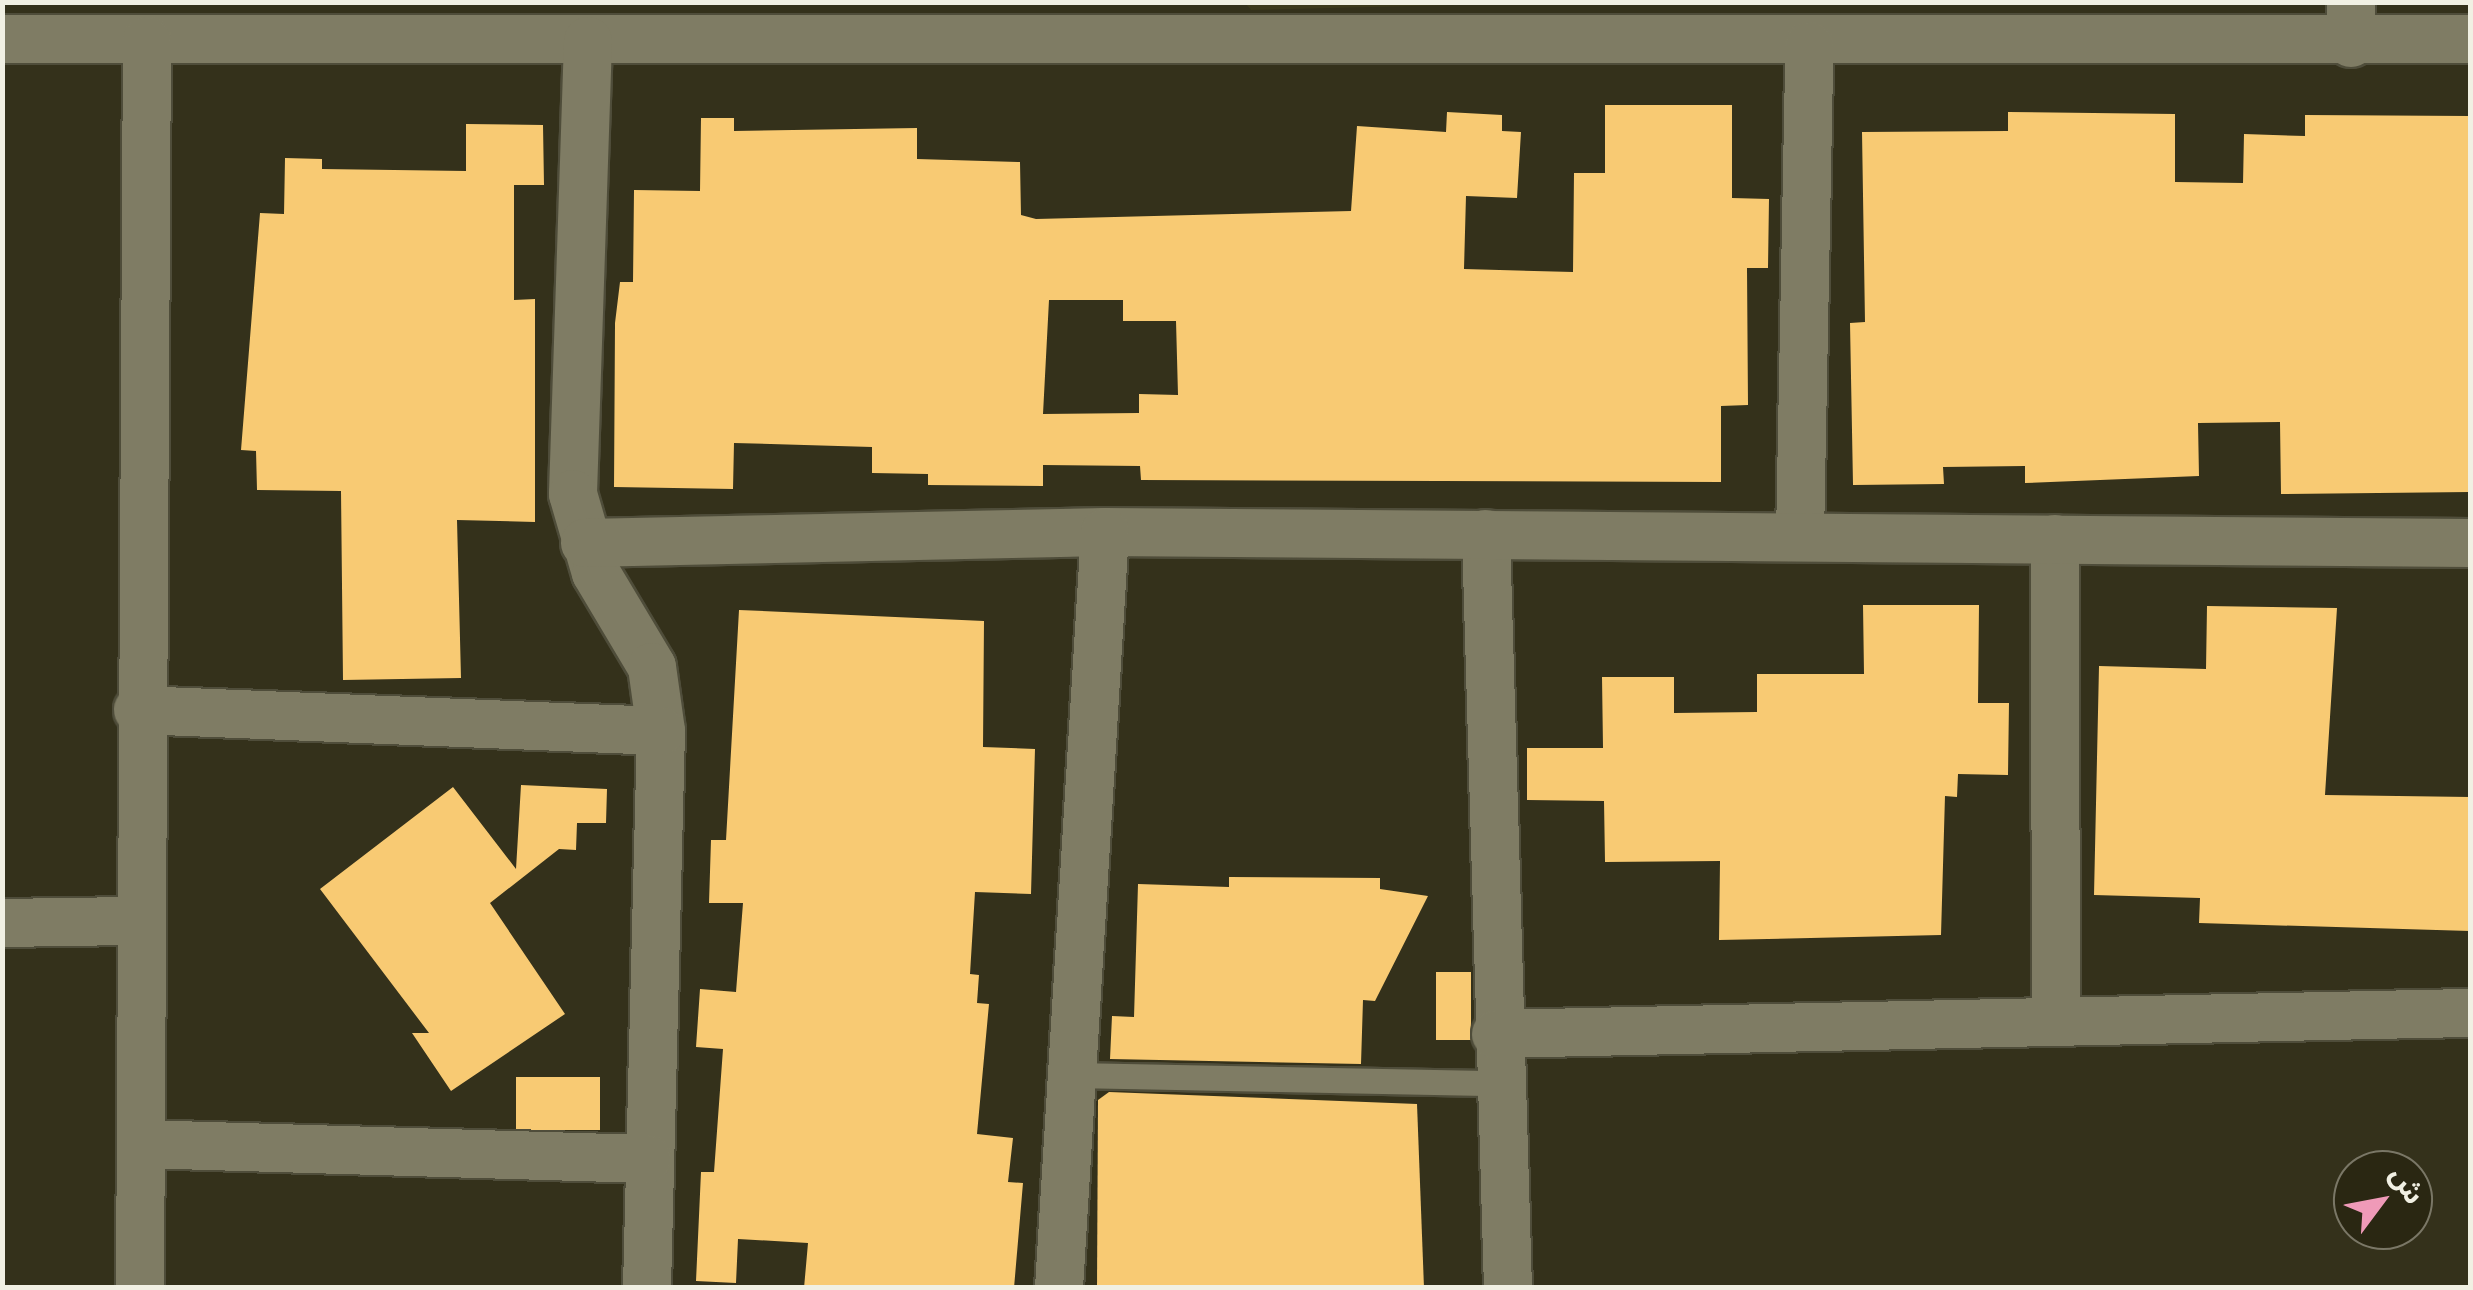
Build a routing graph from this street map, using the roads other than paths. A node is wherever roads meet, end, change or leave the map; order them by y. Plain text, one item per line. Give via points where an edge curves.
1 (91, 21) edge
2 (1160, 21) edge
3 (2351, 22) edge
4 (2470, 39) edge
5 (2, 40) edge
6 (147, 41) junction
7 (588, 41) junction
8 (1810, 46) junction
9 (1105, 532) junction
10 (1486, 534) junction
11 (1800, 537) junction
12 (2055, 540) junction
13 (584, 543) junction
14 (2470, 543) edge
15 (138, 710) junction
16 (661, 731) junction
17 (136, 921) junction
18 (2, 924) edge
19 (2470, 1013) edge
20 (2056, 1022) junction
21 (1496, 1034) junction
22 (1072, 1075) junction
23 (1499, 1083) junction
24 (140, 1144) junction
25 (646, 1159) junction
26 (140, 1288) edge
27 (647, 1288) edge
28 (1058, 1288) edge
29 (1508, 1288) edge

1 - 5 street
1 - 6 street
2 - 7 street
2 - 8 street
3 - 4 street
3 - 8 street
6 - 7 street
6 - 15 street
7 - 13 street via 572,469
8 - 11 street
9 - 10 street
9 - 13 street
9 - 22 street
10 - 11 street
10 - 21 street
11 - 12 street
12 - 14 street
12 - 20 street
13 - 16 street via 652,667
15 - 16 street
15 - 17 street
16 - 25 street
17 - 18 street
17 - 24 street
19 - 20 street
20 - 21 street
21 - 23 street
22 - 23 lane
22 - 28 street
23 - 29 street
24 - 25 street
24 - 26 street
25 - 27 street

